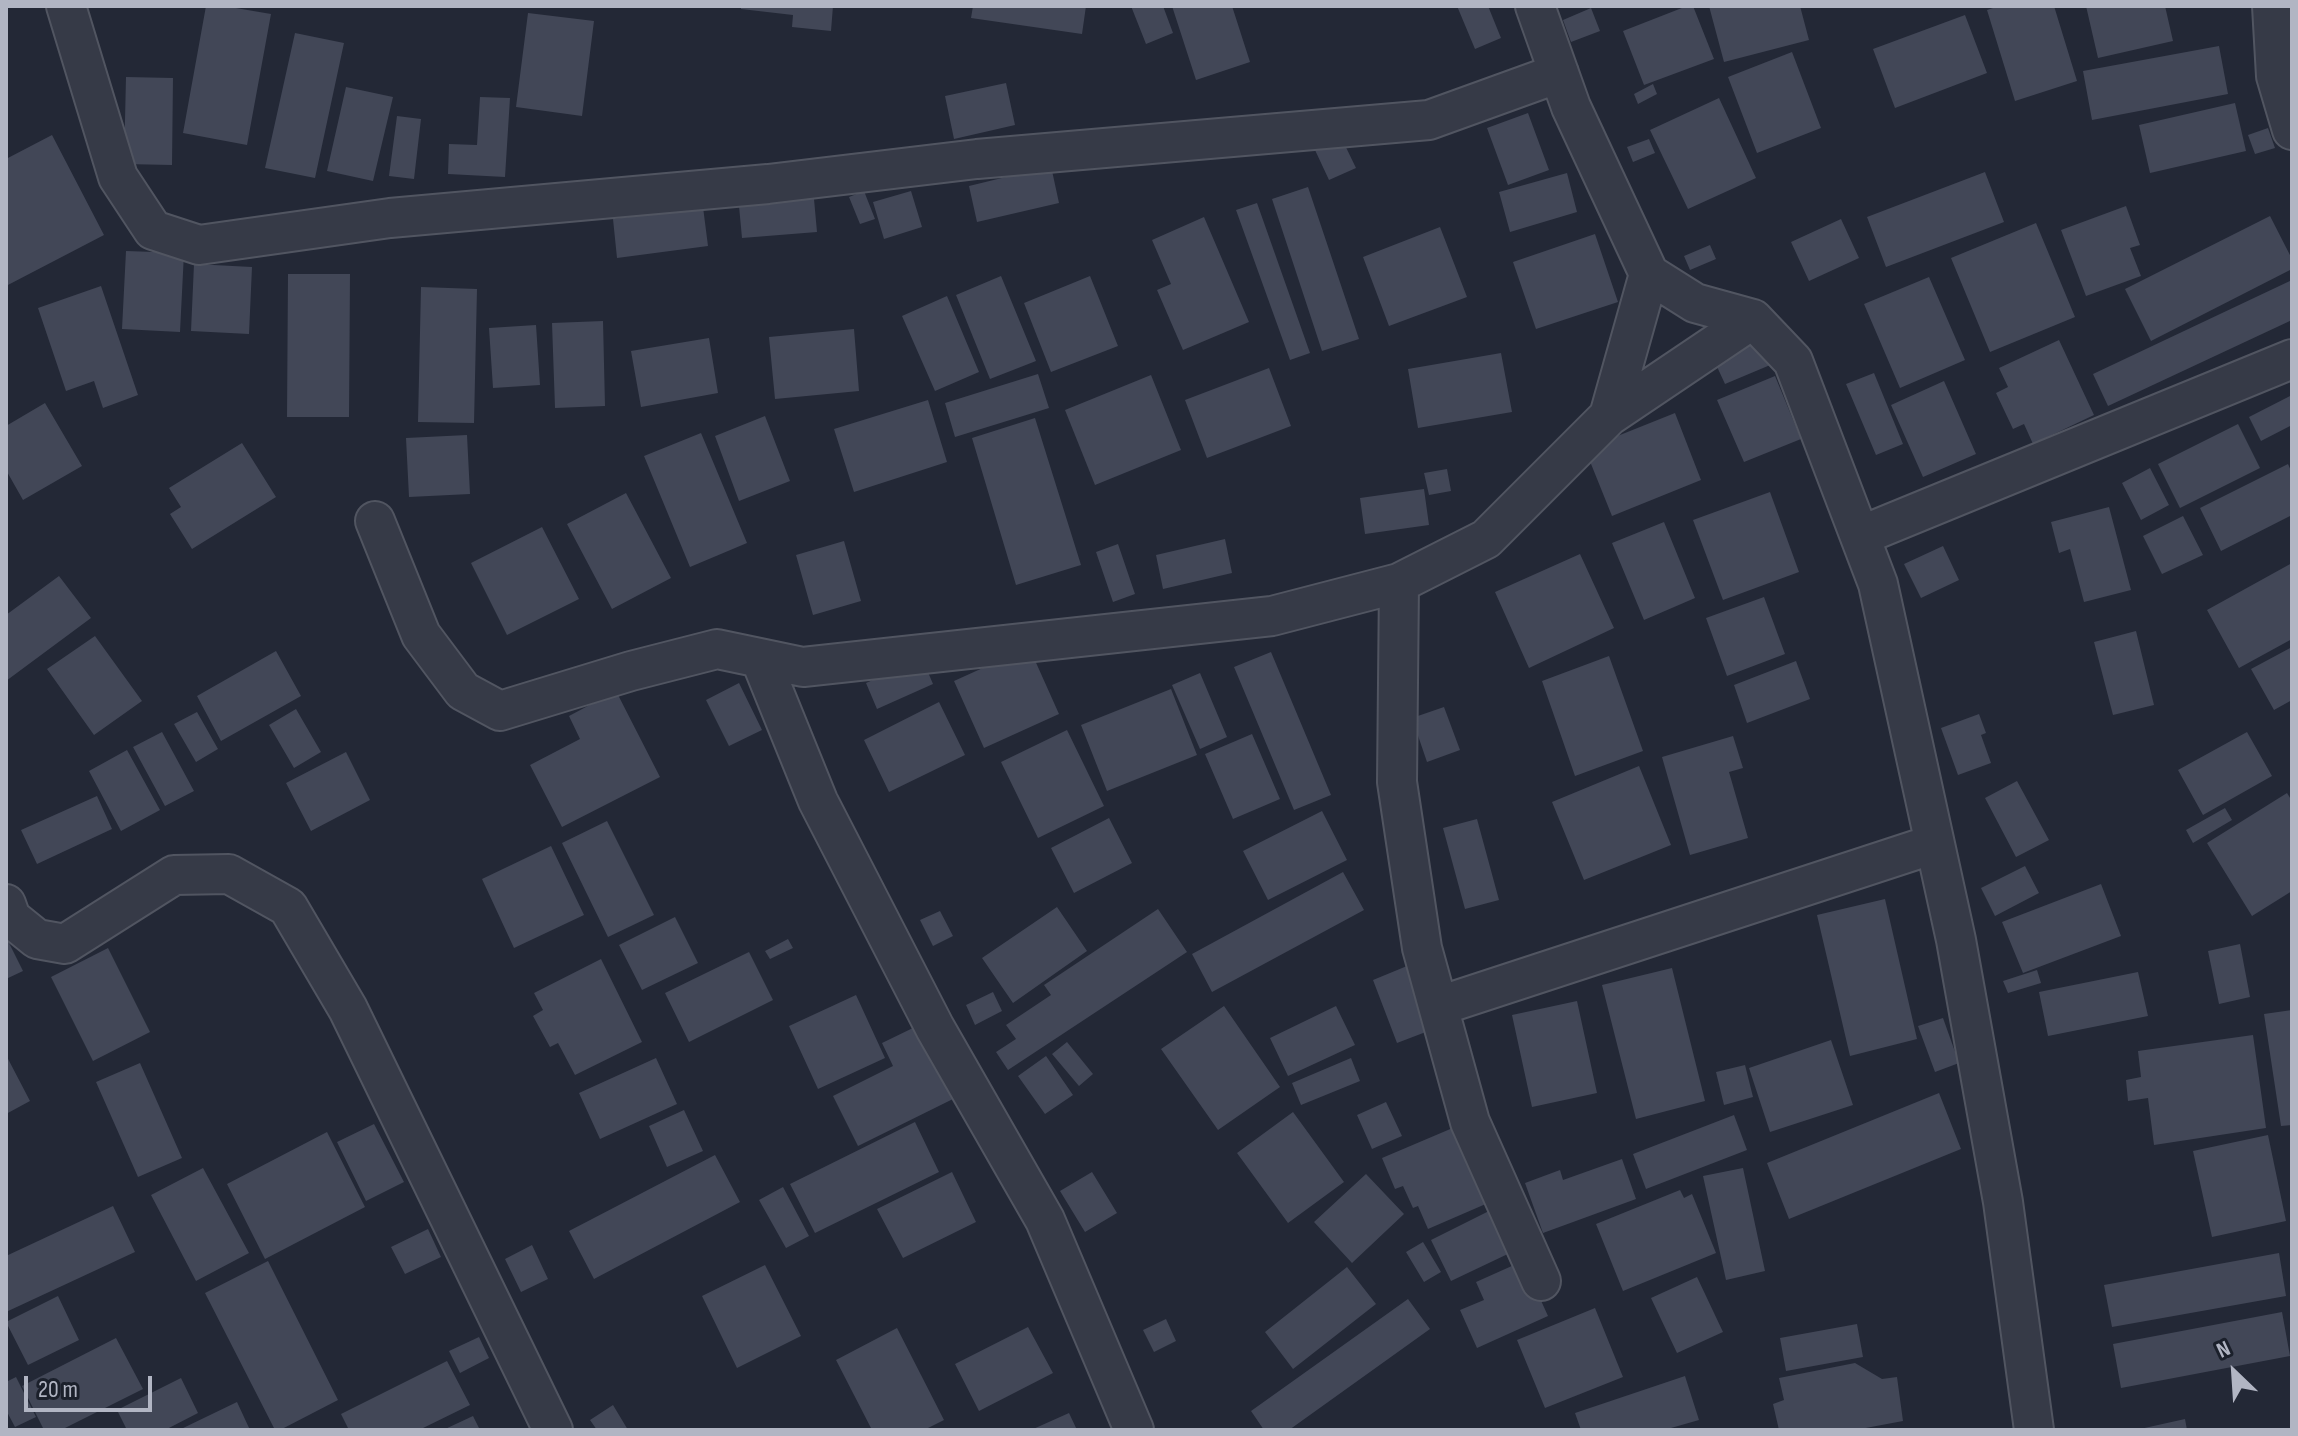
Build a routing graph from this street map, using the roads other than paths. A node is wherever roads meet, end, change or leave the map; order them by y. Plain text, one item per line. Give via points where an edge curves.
1 (66, 6) edge
2 (1535, 6) edge
3 (2272, 6) edge
4 (1559, 73) junction
5 (2292, 130) edge
6 (1649, 274) junction
7 (1753, 319) junction
8 (2292, 359) edge
9 (1609, 416) junction
10 (375, 521) dead end
11 (1860, 536) junction
12 (1399, 583) junction
13 (760, 658) junction
14 (1934, 844) junction
15 (6, 904) edge
16 (1439, 1006) junction
17 (1541, 1281) dead end
18 (553, 1430) edge
19 (1134, 1430) edge
20 (2034, 1430) edge

1 - 4 street via 118,177 153,230 199,245 390,218 1429,120
2 - 4 street
3 - 5 street via 2276,76
4 - 6 street
6 - 7 street via 1695,303
6 - 9 street
7 - 9 street
7 - 11 street via 1793,361
8 - 11 street
9 - 12 street via 1486,539
10 - 13 street via 421,635 463,691 500,711 717,649
11 - 14 street via 1878,584
12 - 13 street via 1272,616 803,667
12 - 16 street via 1397,782 1422,948
13 - 19 street via 818,801 935,1028 1045,1220
14 - 16 street
14 - 20 street via 2003,1202
15 - 18 street via 11,918 37,939 65,944 174,875 229,874 288,907 348,1009
16 - 17 street via 1470,1122

